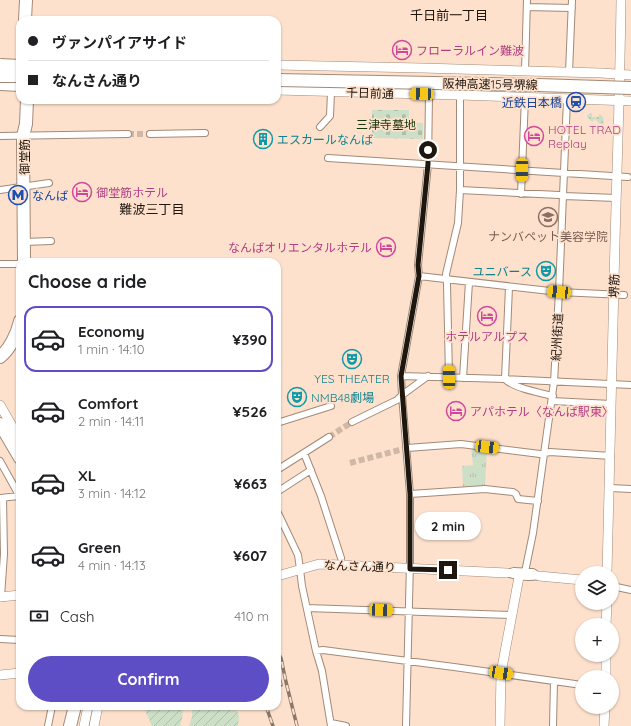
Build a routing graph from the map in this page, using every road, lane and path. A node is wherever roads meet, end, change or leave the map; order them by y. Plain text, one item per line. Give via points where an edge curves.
1 (26, 0) edge
2 (572, 0) edge
3 (621, 0) edge
4 (527, 3) edge
5 (572, 8) junction
6 (25, 16) edge
7 (0, 61) edge
8 (16, 61) edge
9 (0, 65) edge
10 (281, 65) edge
11 (16, 66) edge
12 (525, 71) junction
13 (569, 72) junction
14 (619, 74) junction
15 (631, 75) edge
16 (0, 76) edge
17 (16, 76) edge
18 (281, 80) edge
19 (0, 85) edge
20 (16, 86) edge
21 (631, 88) edge
22 (281, 90) edge
23 (331, 92) junction
24 (429, 95) junction
25 (460, 95) junction
26 (525, 98) junction
27 (567, 99) junction
28 (619, 101) junction
29 (631, 101) edge
30 (27, 104) edge
31 (320, 127) dead end
32 (205, 133) dead end
33 (128, 134) tunnel mouth
34 (150, 134) tunnel mouth
35 (0, 136) edge
36 (23, 136) junction
37 (328, 158) dead end
38 (428, 164) junction
39 (460, 166) junction
40 (522, 170) junction
41 (564, 173) junction
42 (617, 175) junction
43 (628, 177) dead end
44 (49, 182) dead end
45 (24, 187) junction
46 (0, 190) edge
47 (460, 190) junction
48 (521, 194) junction
49 (564, 196) junction
50 (616, 198) junction
51 (50, 241) dead end
52 (24, 242) junction
53 (24, 258) edge
54 (0, 264) edge
55 (16, 264) edge
56 (419, 276) junction
57 (447, 279) junction
58 (469, 282) junction
59 (510, 287) junction
60 (559, 292) junction
61 (613, 294) junction
62 (624, 295) dead end
63 (16, 334) edge
64 (0, 357) edge
65 (401, 376) junction
66 (428, 376) junction
67 (449, 377) junction
68 (463, 378) junction
69 (505, 379) junction
70 (554, 382) junction
71 (611, 384) junction
72 (631, 385) edge
73 (402, 395) junction
74 (552, 399) junction
75 (611, 404) junction
76 (0, 405) edge
77 (330, 406) dead end
78 (281, 422) edge
79 (352, 422) tunnel mouth
80 (0, 424) edge
81 (16, 433) edge
82 (329, 437) tunnel mouth
83 (407, 448) junction
84 (16, 451) edge
85 (304, 453) junction
86 (545, 453) junction
87 (611, 456) junction
88 (0, 461) edge
89 (281, 467) edge
90 (311, 470) junction
91 (610, 488) junction
92 (631, 488) edge
93 (16, 489) edge
94 (281, 489) edge
95 (410, 494) junction
96 (16, 496) edge
97 (2, 498) edge
98 (538, 502) junction
99 (281, 520) edge
100 (341, 558) dead end
101 (607, 566) edge
102 (300, 569) junction
103 (410, 569) junction
104 (507, 572) joint
105 (522, 574) junction
106 (281, 575) dead end
107 (539, 576) joint
108 (575, 579) edge
109 (619, 587) edge
110 (631, 590) edge
111 (16, 595) edge
112 (0, 597) edge
113 (307, 608) junction
114 (408, 611) junction
115 (512, 615) junction
116 (0, 639) edge
117 (16, 640) edge
118 (316, 651) junction
119 (407, 661) junction
120 (16, 673) edge
121 (501, 673) junction
122 (0, 675) edge
123 (554, 681) junction
124 (575, 684) edge
125 (51, 710) edge
126 (74, 710) edge
127 (87, 710) edge
128 (97, 710) edge
129 (605, 714) edge
130 (331, 724) edge
131 (48, 726) edge
132 (70, 726) edge
133 (84, 726) edge
134 (94, 726) edge
135 (346, 726) edge
136 (406, 726) edge
137 (500, 726) edge
138 (552, 726) edge
139 (604, 726) edge

1 - 6 highway
2 - 5 street
3 - 14 main road, 堺筋
4 - 5 street
4 - 12 street
5 - 13 street
7 - 8 main road
9 - 11 highway, bridge
10 - 12 main road
12 - 13 main road
13 - 14 main road
14 - 15 main road
14 - 28 main road, 堺筋
16 - 17 highway, bridge
18 - 21 highway, 阪神高速15号堺線, bridge
19 - 20 main road
22 - 23 main road, 千日前通
23 - 24 main road, 千日前通
23 - 31 street via 330,116
24 - 25 main road, 千日前通
24 - 38 street
25 - 26 main road, 千日前通
25 - 39 street
26 - 27 main road, 千日前通
26 - 40 street
27 - 28 main road, 千日前通
27 - 41 street, 紀州街道
28 - 29 main road, 千日前通
28 - 42 main road, 堺筋
30 - 36 highway, 御堂筋
32 - 34 street
33 - 36 street
35 - 36 street
36 - 45 highway, 御堂筋
37 - 38 street
38 - 39 street
38 - 56 street
39 - 40 street
39 - 47 street
40 - 41 street
40 - 48 street
41 - 42 street
41 - 49 street, 紀州街道
42 - 43 street
42 - 50 main road, 堺筋
44 - 45 street
45 - 46 street
45 - 52 highway, 御堂筋
47 - 48 street
47 - 57 street via 458,223
48 - 49 street
49 - 50 street
49 - 60 street, 紀州街道
50 - 61 main road, 堺筋
51 - 52 street
52 - 53 highway, 御堂筋
54 - 55 street
56 - 57 street
56 - 65 street
57 - 58 street
57 - 67 street
58 - 59 street
58 - 68 street
59 - 60 street
59 - 69 street
60 - 61 street
60 - 70 street, 紀州街道
61 - 62 street
61 - 71 main road, 堺筋
63 - 64 highway
65 - 66 street
65 - 73 street
66 - 67 street
66 - 73 street
67 - 68 street
68 - 69 street
69 - 70 street
69 - 74 street via 508,383
70 - 71 street
70 - 74 street, 紀州街道
71 - 72 street
71 - 75 main road, 堺筋
73 - 79 street via 397,400
73 - 83 street
74 - 75 street
74 - 86 street, 紀州街道
75 - 87 main road, 堺筋
76 - 81 main road
77 - 78 street
80 - 84 highway
82 - 85 street
83 - 86 street via 461,444
83 - 95 street
85 - 89 street
85 - 90 street
86 - 87 street
86 - 98 street, 紀州街道
87 - 91 main road, 堺筋
88 - 93 street
90 - 94 street
90 - 100 street
91 - 92 street
91 - 101 main road, 堺筋
95 - 98 street via 485,489 513,492 518,499
95 - 103 street
96 - 97 street
97 - 112 street via 4,554
98 - 105 street, 紀州街道
99 - 102 street via 298,556
102 - 103 main road, なんさん通り via 319,564
102 - 106 main road, なんさん通り
102 - 113 street
103 - 104 main road, なんさん通り
103 - 114 street
104 - 105 street, なんさん通り via 514,576
105 - 107 street, なんさん通り via 532,578
105 - 115 main road, 紀州街道
107 - 108 main road, なんさん通り
109 - 110 street
111 - 112 main road
113 - 114 street
113 - 118 street
114 - 115 street
114 - 119 street
115 - 121 main road, 紀州街道
116 - 117 street
118 - 119 street
118 - 130 street
119 - 121 street
119 - 136 street
120 - 122 main road
121 - 123 street
121 - 137 main road, 紀州街道
123 - 124 street
123 - 138 street
125 - 131 street
126 - 132 highway
127 - 133 main road
128 - 134 main road
129 - 139 main road
130 - 135 street

